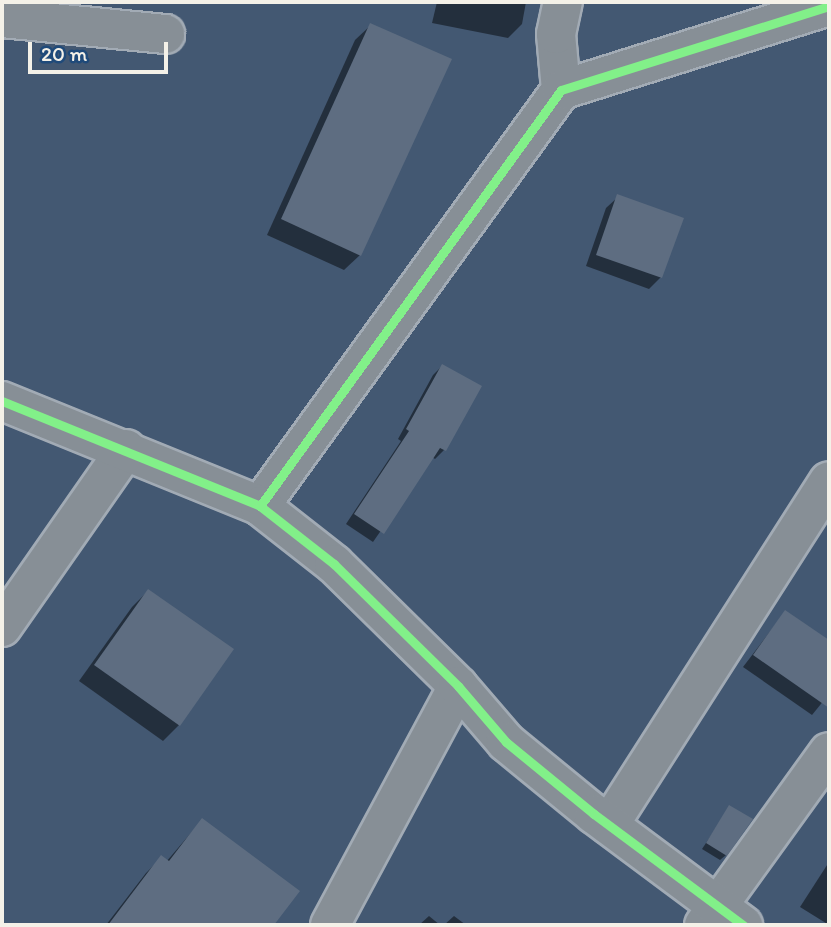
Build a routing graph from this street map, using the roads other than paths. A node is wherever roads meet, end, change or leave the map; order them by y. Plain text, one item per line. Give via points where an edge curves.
1 (563, 2) edge
2 (829, 6) edge
3 (2, 19) edge
4 (165, 34) dead end
5 (561, 90) junction
6 (2, 401) edge
7 (126, 449) junction
8 (829, 481) edge
9 (260, 506) junction
10 (2, 627) edge
11 (458, 686) junction
12 (829, 752) edge
13 (609, 825) junction
14 (722, 919) edge
15 (330, 925) edge

1 - 5 street via 556,34
2 - 5 street
3 - 4 street
5 - 9 street
6 - 7 street
7 - 9 street
7 - 10 street
8 - 13 street
9 - 11 street via 334,564
11 - 13 street via 506,742
11 - 15 street
12 - 14 street
13 - 14 street

